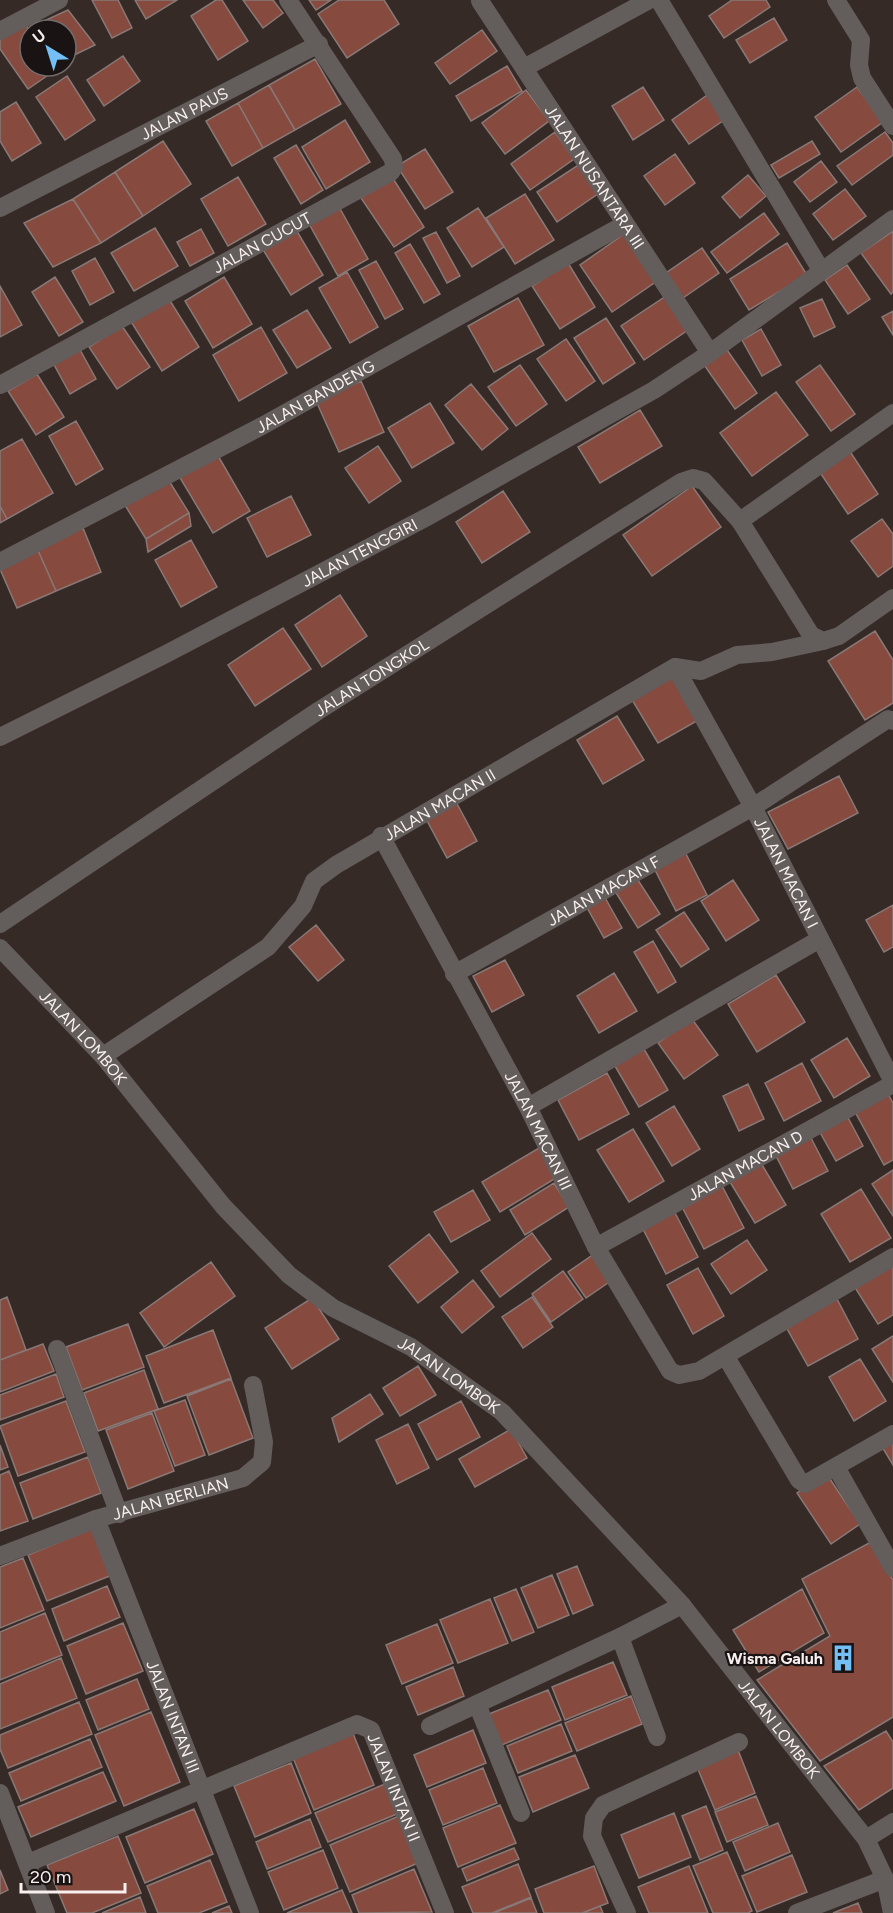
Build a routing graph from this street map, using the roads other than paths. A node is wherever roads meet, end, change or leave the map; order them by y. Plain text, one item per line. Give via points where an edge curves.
1 (58, 0) edge
2 (288, 0) edge
3 (649, 0) edge
4 (659, 0) edge
5 (836, 0) edge
6 (480, 1) edge
7 (0, 31) edge
8 (319, 44) junction
9 (524, 68) junction
10 (893, 126) edge
11 (0, 208) edge
12 (893, 219) edge
13 (625, 224) junction
14 (821, 270) junction
15 (710, 353) junction
16 (0, 385) edge
17 (893, 413) edge
18 (740, 521) junction
19 (0, 562) edge
20 (893, 598) edge
21 (823, 641) junction
22 (675, 667) junction
23 (893, 721) edge
24 (0, 737) edge
25 (753, 807) junction
26 (381, 836) junction
27 (0, 924) edge
28 (820, 939) junction
29 (1, 950) edge
30 (454, 974) junction
31 (103, 1056) junction
32 (893, 1083) edge
33 (528, 1107) junction
34 (596, 1247) junction
35 (893, 1257) edge
36 (57, 1349) dead end
37 (726, 1357) junction
38 (253, 1385) dead end
39 (893, 1434) edge
40 (836, 1467) junction
41 (119, 1514) junction
42 (96, 1520) junction
43 (0, 1556) edge
44 (893, 1568) edge
45 (682, 1605) junction
46 (620, 1637) junction
47 (477, 1704) junction
48 (430, 1726) dead end
49 (657, 1737) dead end
50 (739, 1742) dead end
51 (203, 1790) junction
52 (0, 1793) edge
53 (521, 1813) dead end
54 (893, 1822) edge
55 (866, 1839) junction
56 (28, 1863) junction
57 (885, 1878) junction
58 (46, 1913) edge
59 (250, 1913) edge
60 (445, 1913) edge
61 (627, 1913) edge
62 (797, 1913) edge
63 (892, 1913) edge

1 - 7 street
2 - 8 street
3 - 9 street
4 - 14 street
5 - 10 street via 861,40 862,78
6 - 9 street, JALAN NUSANTARA III
8 - 11 street, JALAN PAUS
8 - 16 street, JALAN CUCUT via 393,159 390,172
9 - 13 street, JALAN NUSANTARA III
12 - 14 street, JALAN TENGGIRI
13 - 15 street, JALAN NUSANTARA III
13 - 19 street, JALAN BANDENG via 262,426
14 - 15 street, JALAN TENGGIRI
15 - 24 street, JALAN TENGGIRI via 654,390 429,516
17 - 18 street
18 - 21 street via 811,635
18 - 27 street, JALAN TONGKOL via 704,481 693,478 681,482 318,711
20 - 21 street via 839,636
21 - 22 street via 737,655 701,671
22 - 25 street, JALAN MACAN I
22 - 26 street, JALAN MACAN II
23 - 25 street, JALAN MACAN F via 888,719
25 - 28 street, JALAN MACAN I
25 - 30 street, JALAN MACAN F
26 - 30 street, JALAN MACAN III
26 - 31 street, JALAN MACAN II via 314,881 303,906 268,947
28 - 32 street, JALAN MACAN I
28 - 33 street
29 - 31 street, JALAN LOMBOK
30 - 33 street, JALAN MACAN III
31 - 45 street, JALAN LOMBOK via 223,1206 289,1275 333,1308 411,1347 502,1412
32 - 34 street, JALAN MACAN D
33 - 34 street, JALAN MACAN III
34 - 37 street, JALAN MACAN III via 670,1371 680,1375 699,1371
35 - 37 street
36 - 41 street
37 - 40 street via 799,1480 805,1484
38 - 41 street, JALAN BERLIAN via 264,1442 262,1462 243,1478
39 - 40 street
40 - 44 street
41 - 42 street, JALAN BERLIAN
42 - 43 street, JALAN BERLIAN
42 - 51 street, JALAN INTAN III
45 - 46 street
45 - 55 street, JALAN LOMBOK
46 - 47 street
46 - 49 street
47 - 48 street
47 - 53 street
50 - 61 street via 603,1805 594,1818 592,1836
51 - 56 street
51 - 59 street, JALAN INTAN III
51 - 60 street, JALAN INTAN II via 357,1724 364,1725 371,1730
52 - 56 street
54 - 55 street
55 - 57 street, JALAN LOMBOK
56 - 58 street
57 - 62 street
57 - 63 street, JALAN LOMBOK

